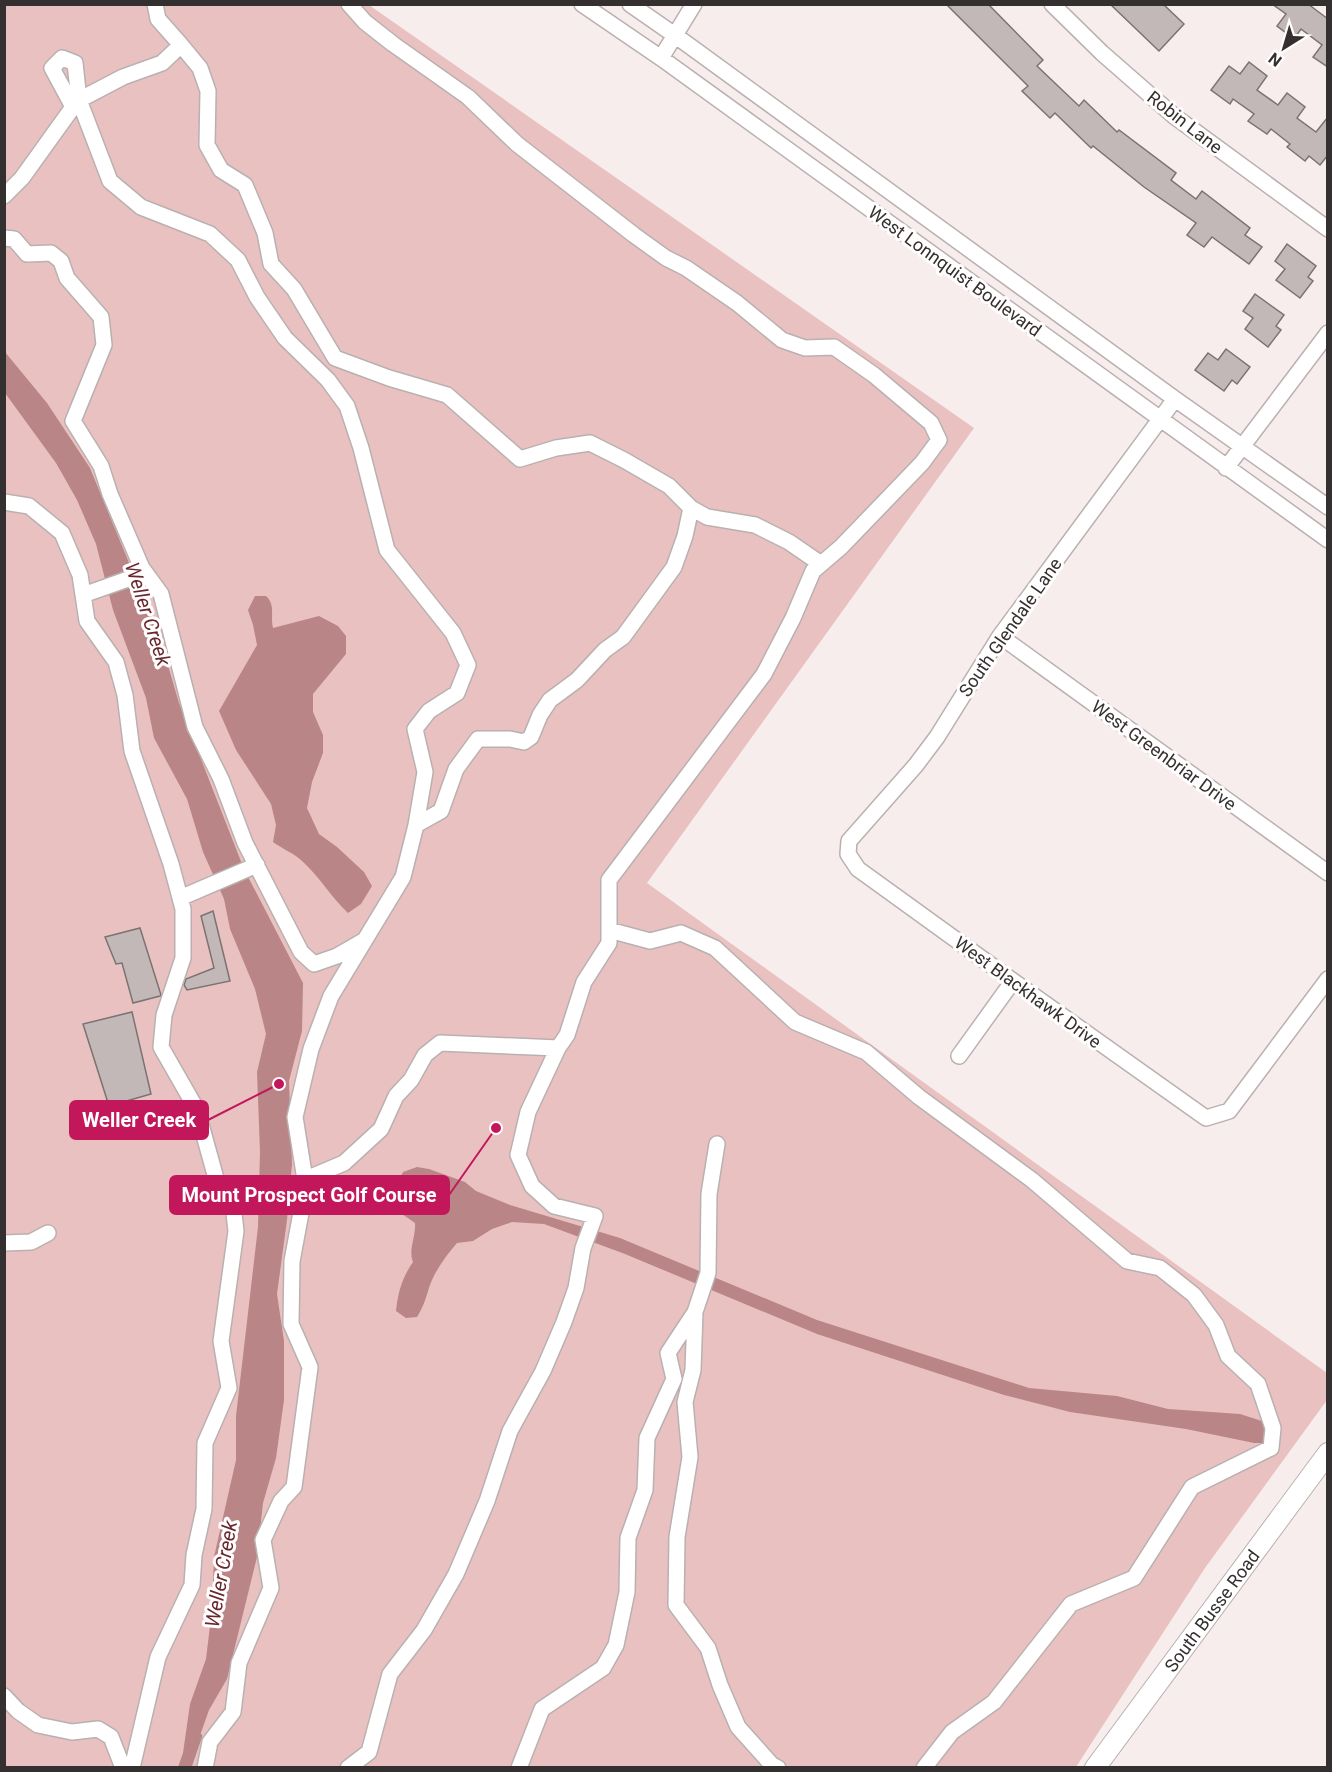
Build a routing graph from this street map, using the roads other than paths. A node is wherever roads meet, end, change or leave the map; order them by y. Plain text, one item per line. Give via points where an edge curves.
1 (155, 4) edge
2 (349, 4) edge
3 (582, 4) edge
4 (630, 4) edge
5 (694, 4) edge
6 (1052, 4) edge
7 (676, 36) junction
8 (181, 45) junction
9 (661, 58) junction
10 (79, 100) junction
11 (4, 195) edge
12 (1328, 229) edge
13 (4, 238) edge
14 (1328, 333) edge
15 (1175, 399) junction
16 (1160, 420) junction
17 (1241, 447) junction
18 (1226, 468) junction
19 (4, 502) edge
20 (1328, 507) edge
21 (691, 508) junction
22 (1328, 540) edge
23 (821, 564) junction
24 (142, 574) junction
25 (88, 593) junction
26 (1000, 636) junction
27 (416, 825) junction
28 (848, 854) joint
29 (251, 868) junction
30 (1328, 873) edge
31 (176, 882) junction
32 (202, 888) junction
33 (180, 898) junction
34 (609, 930) junction
35 (365, 940) junction
36 (1328, 979) edge
37 (1012, 981) junction
38 (558, 1048) junction
39 (959, 1056) dead end
40 (717, 1144) dead end
41 (306, 1179) junction
42 (48, 1233) dead end
43 (4, 1243) edge
44 (695, 1312) junction
45 (1328, 1453) edge
46 (4, 1696) edge
47 (123, 1767) edge
48 (132, 1767) edge
49 (205, 1767) edge
50 (348, 1767) edge
51 (519, 1767) edge
52 (778, 1767) edge
53 (924, 1767) edge
54 (1095, 1767) edge

1 - 8 street via 158,20
2 - 23 street via 365,22 468,98 517,144 634,235 737,303 782,340 805,348 834,347 931,423 939,440 922,463
3 - 9 street, West Lonnquist Boulevard
4 - 7 street, West Lonnquist Boulevard
5 - 7 street
6 - 12 street, Robin Lane via 1174,116
7 - 9 street
7 - 15 street, West Lonnquist Boulevard
8 - 10 street via 162,63 123,77
8 - 21 street via 200,68 208,91 207,145 221,170 245,185 265,232 271,264 294,289 335,358 447,395 520,459 590,443 669,486
9 - 16 street, West Lonnquist Boulevard
10 - 11 street via 75,63 62,58 52,68 73,107 22,178
10 - 27 street via 110,181 141,207 210,234 238,260 285,338 348,406 387,550 453,633 468,665 457,693 429,711 415,729 425,772
13 - 24 street via 14,239 27,254 51,253 61,261 67,278 101,317 104,345 73,422 101,466
14 - 17 street
15 - 16 street, South Glendale Lane
15 - 17 street, West Lonnquist Boulevard
16 - 18 street, West Lonnquist Boulevard
16 - 26 street, South Glendale Lane
17 - 18 street
17 - 20 street, West Lonnquist Boulevard
18 - 22 street, West Lonnquist Boulevard
19 - 25 street via 29,506 62,533
21 - 23 street via 707,517 755,525
21 - 27 street via 674,567 623,637 550,700 531,737 524,742 478,739 456,769 441,812
23 - 34 street via 813,571 764,674 609,880
24 - 25 street
24 - 29 street via 161,594 195,727 221,779
25 - 31 street via 87,621 116,662 125,695 132,751
26 - 28 street, South Glendale Lane via 937,737 849,841
26 - 30 street, West Greenbriar Drive
27 - 35 street via 403,877
28 - 37 street, West Blackhawk Drive via 858,869
29 - 32 street
29 - 35 street via 301,952 314,964
31 - 32 street
31 - 33 street
32 - 33 street
33 - 48 street via 183,958 164,1015 161,1047 197,1110 217,1182 233,1204 236,1231 221,1341 229,1388 205,1443 204,1509 192,1584 158,1657
34 - 38 street via 609,944 584,982 567,1035
34 - 53 street via 650,941 681,933 716,948 795,1022 866,1053 1032,1180 1127,1261 1160,1268 1194,1295 1216,1325 1228,1356 1258,1384 1273,1428 1271,1448 1192,1487 1134,1578 1071,1604 994,1702 952,1732
35 - 41 street via 331,996 311,1049 295,1117
36 - 37 street, West Blackhawk Drive via 1229,1111 1206,1118
37 - 39 street
38 - 41 street via 440,1042 425,1055 411,1080 396,1096 381,1129 344,1163
38 - 50 street via 528,1112 518,1155 532,1186 554,1206 595,1216 583,1248 576,1288 543,1371 510,1431 487,1502 456,1574 424,1630 390,1674 369,1752
40 - 44 street via 709,1194 708,1273
41 - 49 street via 292,1262 291,1324 310,1367 294,1487 281,1501 263,1540 271,1588 239,1663 233,1712 210,1742
42 - 43 street via 31,1242
44 - 51 street via 668,1353 674,1379 647,1438 645,1490 628,1538 627,1592 616,1645 603,1668 542,1709
44 - 52 street via 693,1370 686,1402 690,1457 677,1537 676,1605 708,1648 738,1727
45 - 54 main road, South Busse Road
46 - 47 street via 38,1725 72,1732 98,1729 111,1737

